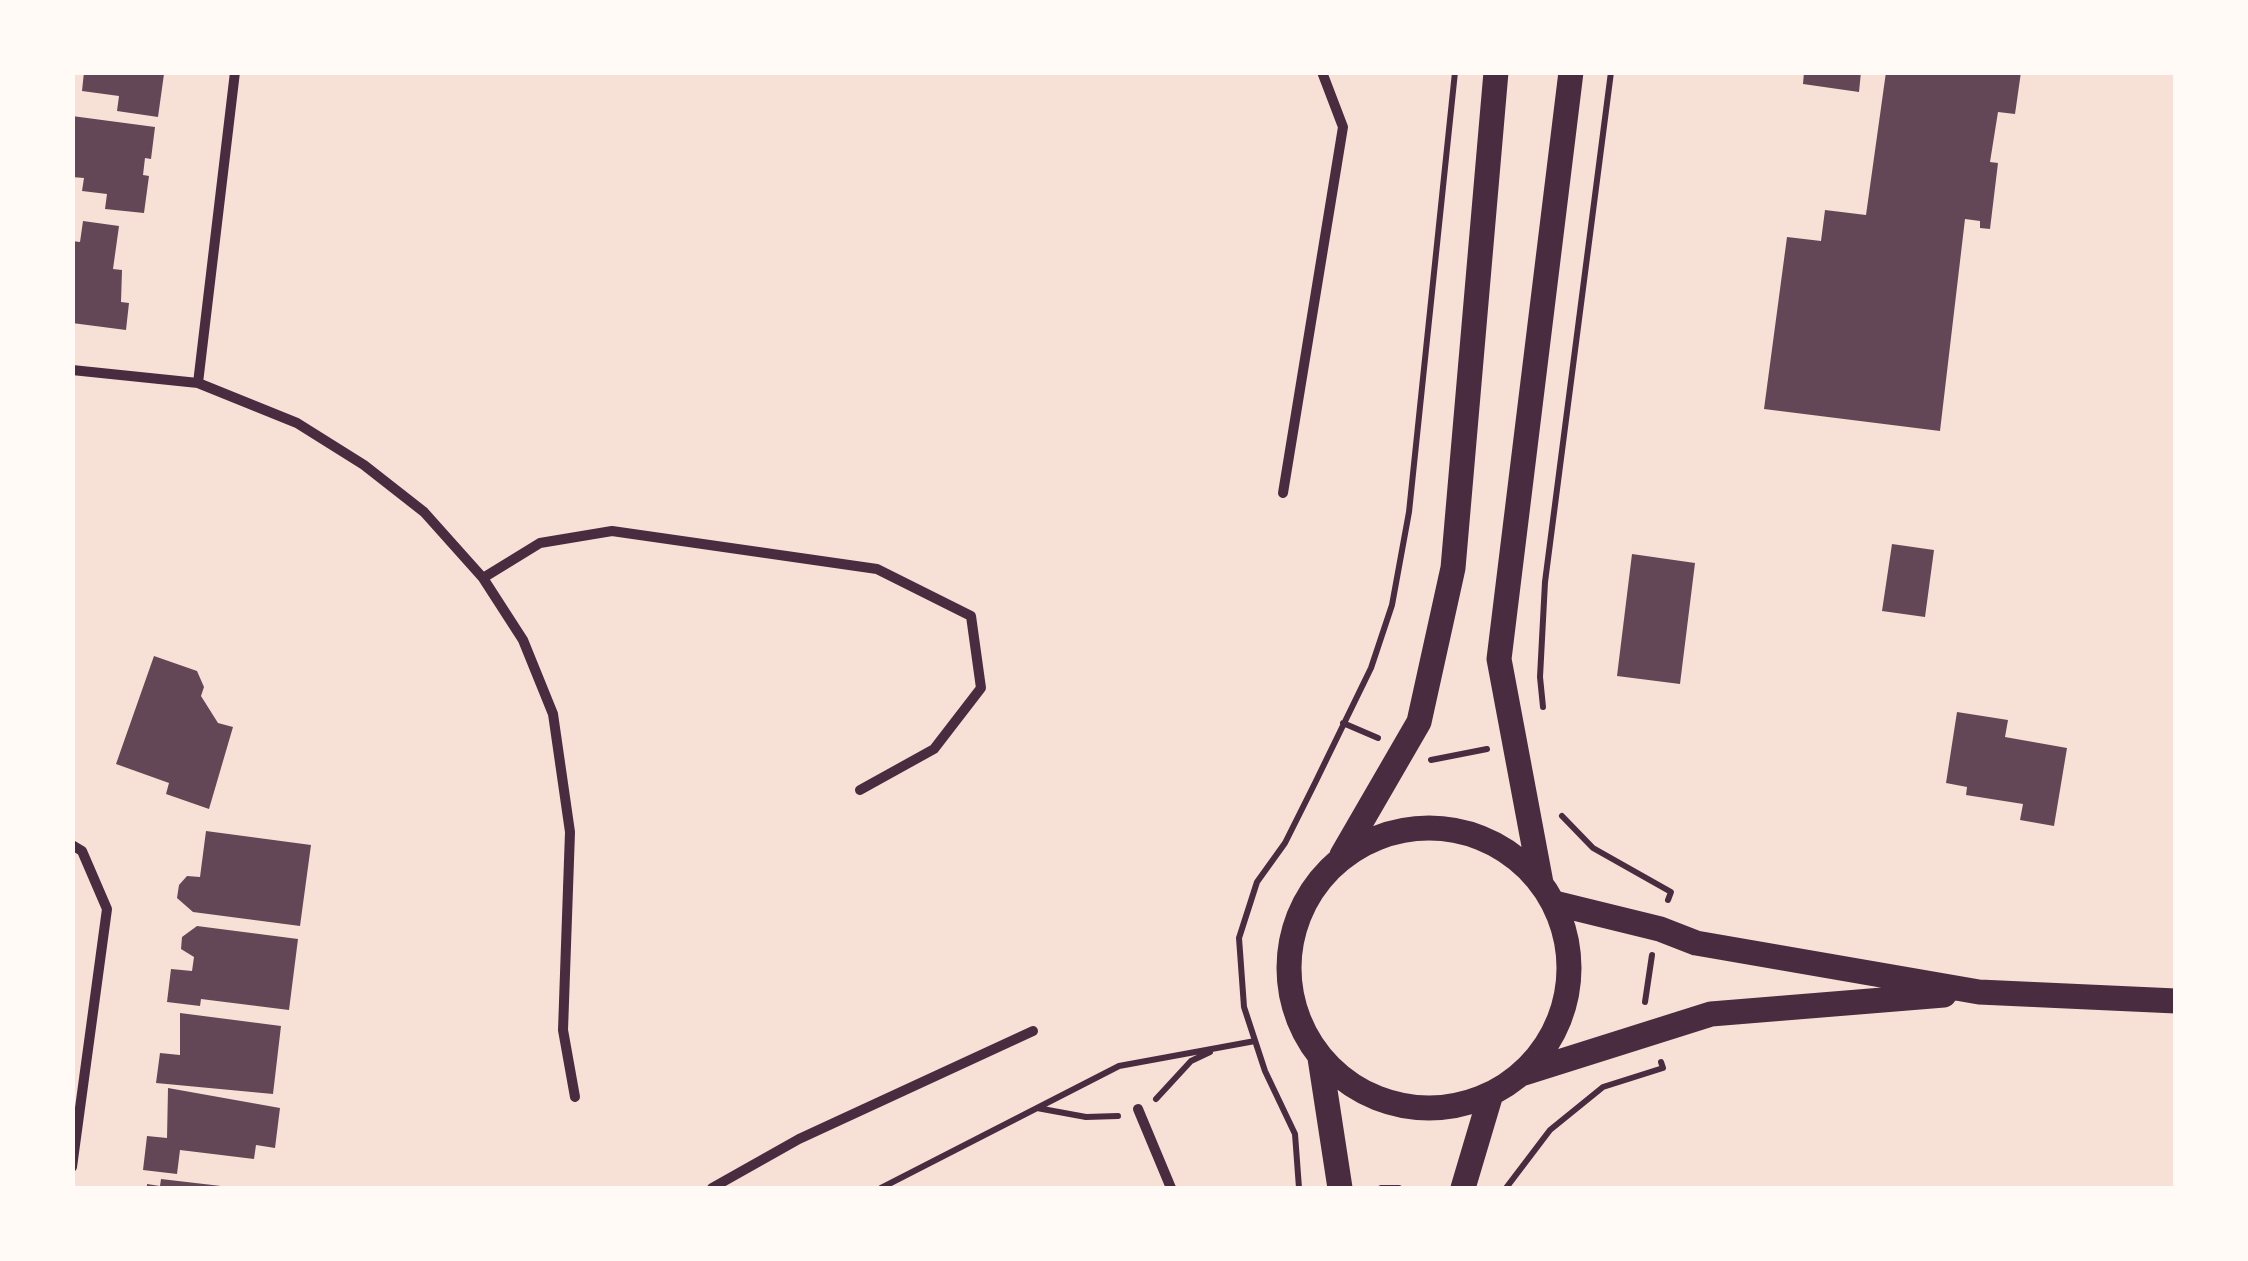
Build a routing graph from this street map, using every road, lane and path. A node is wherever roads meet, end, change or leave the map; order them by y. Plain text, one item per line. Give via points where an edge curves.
1 (235, 72) edge
2 (1322, 72) edge
3 (1454, 72) edge
4 (1496, 72) edge
5 (1570, 72) edge
6 (1612, 72) edge
7 (72, 370) edge
8 (198, 383) junction
9 (1283, 493) dead end
10 (483, 578) junction
11 (1545, 721) dead end
12 (860, 790) dead end
13 (1556, 810) dead end
14 (72, 846) edge
15 (1340, 859) junction
16 (1548, 893) junction
17 (1660, 928) junction
18 (1979, 992) junction
19 (2176, 1001) edge
20 (1032, 1031) dead end
21 (1652, 1033) junction
22 (1255, 1041) junction
23 (1320, 1058) junction
24 (1523, 1074) junction
25 (1490, 1094) junction
26 (575, 1097) dead end
27 (1138, 1109) dead end
28 (72, 1167) edge
29 (712, 1188) edge
30 (881, 1188) edge
31 (1172, 1188) edge
32 (1299, 1188) edge
33 (1340, 1188) edge
34 (1381, 1188) edge
35 (1399, 1188) edge
36 (1463, 1188) edge
37 (1506, 1188) edge

1 - 8 street
2 - 9 street via 1343,127
3 - 22 path via 1409,512 1392,605 1315,783 1257,882 1239,938 1244,1006
4 - 15 main road via 1452,568 1419,722
5 - 16 main road via 1499,659
6 - 11 path via 1546,582 1540,676
7 - 8 street
8 - 10 street via 296,423 364,464 424,512
10 - 12 street via 540,543 612,531 878,569 970,616 981,688 934,749
10 - 26 street via 523,640 553,714 570,832 563,1030
13 - 17 path via 1593,848 1670,892
14 - 28 street via 82,851 107,910
15 - 16 main road via 1378,836 1423,828 1468,833 1508,852
15 - 23 main road via 1310,892 1292,932 1287,976 1297,1020
16 - 17 main road
16 - 24 main road via 1566,938 1570,975 1564,1012
17 - 18 main road via 1696,943
17 - 21 path via 1644,1008
18 - 19 main road
18 - 21 main road via 1711,1014
20 - 29 street via 799,1139
21 - 24 main road
21 - 37 path via 1663,1068 1603,1088 1550,1130
22 - 30 path via 1119,1066
22 - 32 path via 1295,1134
23 - 25 main road via 1381,1101 1455,1106
23 - 33 main road
24 - 25 main road
25 - 36 main road
27 - 31 street
34 - 35 path

